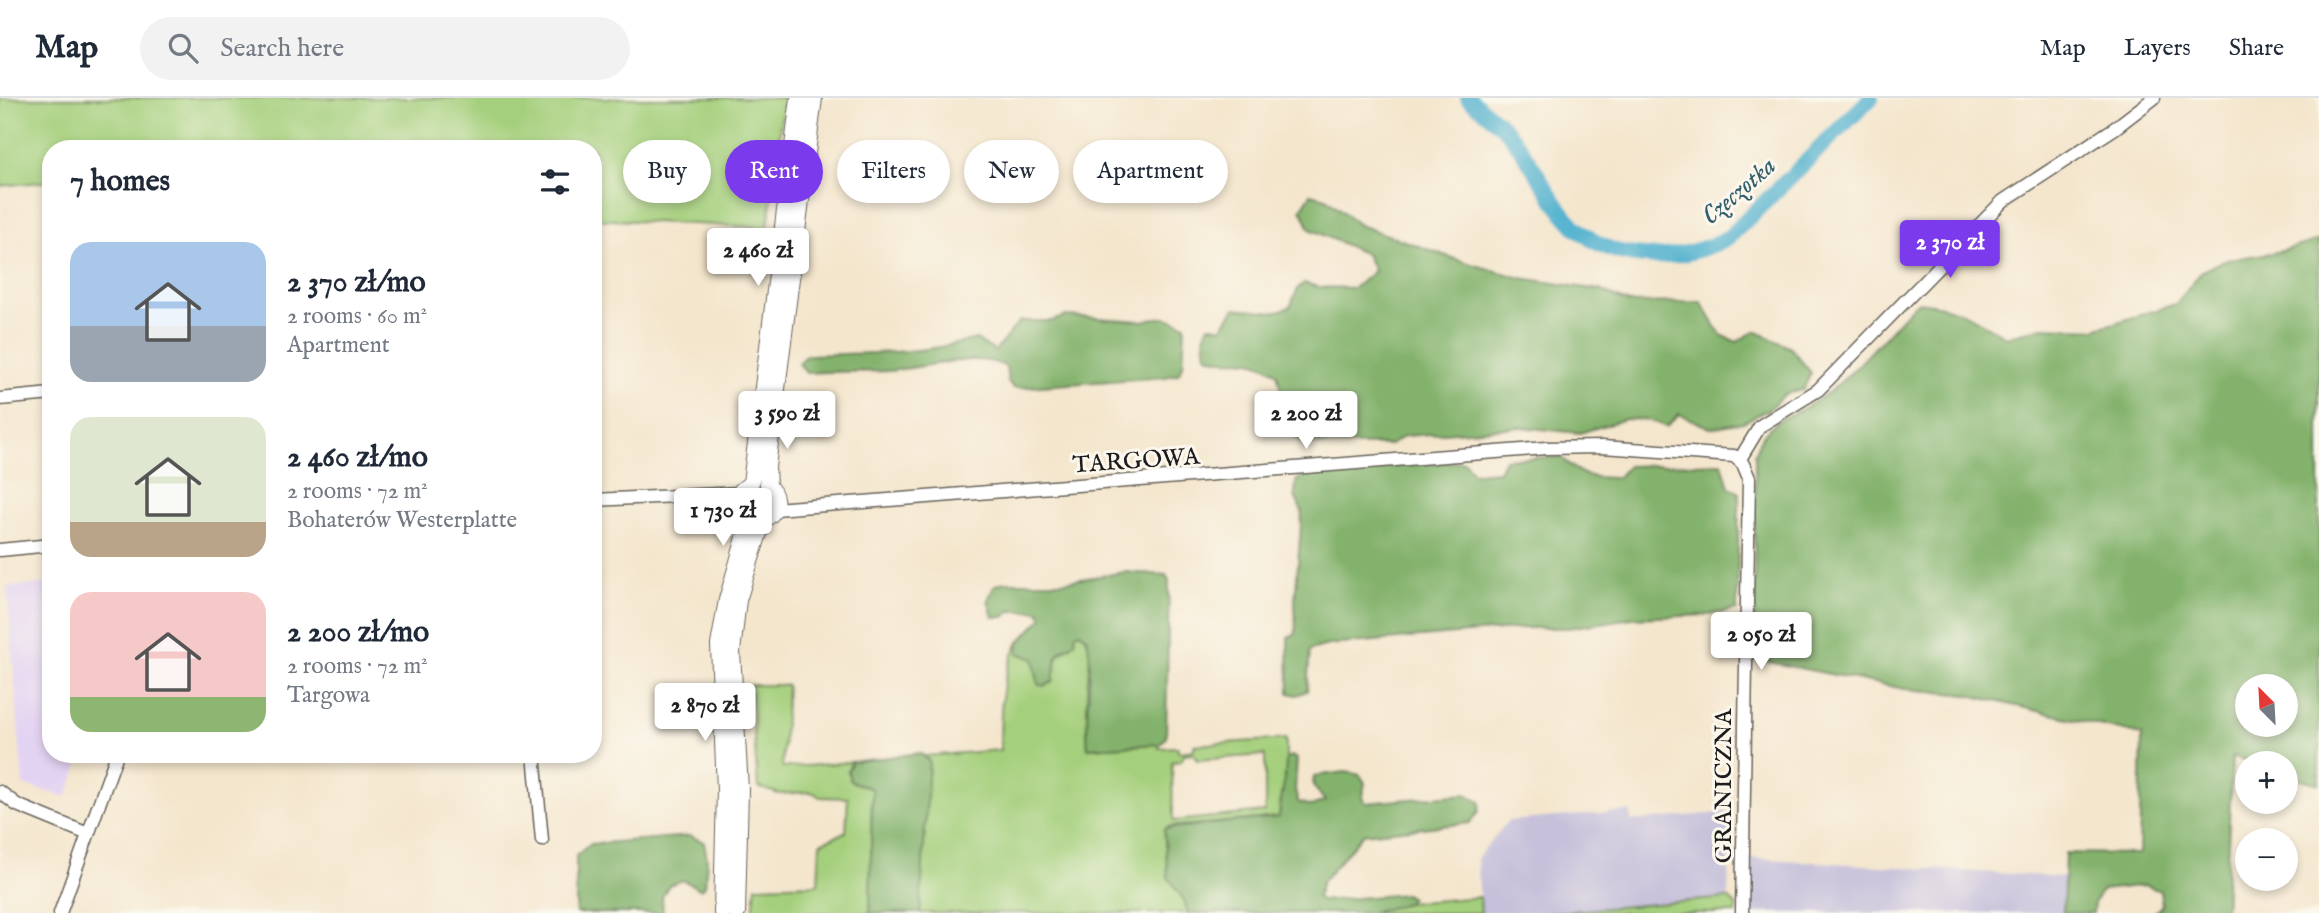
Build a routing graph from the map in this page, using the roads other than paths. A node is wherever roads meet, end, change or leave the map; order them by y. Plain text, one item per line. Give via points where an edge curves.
1 (799, 98) edge
2 (814, 98) edge
3 (2154, 98) edge
4 (42, 395) edge
5 (0, 399) edge
6 (1737, 458) junction
7 (602, 500) edge
8 (744, 500) junction
9 (770, 504) junction
10 (42, 546) edge
11 (0, 550) edge
12 (114, 763) edge
13 (535, 763) edge
14 (0, 792) edge
15 (88, 834) junction
16 (542, 840) dead end
17 (60, 913) edge
18 (722, 913) edge
19 (737, 913) edge
20 (1742, 913) edge

1 - 8 main road
2 - 9 main road via 766,467
3 - 6 street via 2003,201 1818,390 1760,426
4 - 5 street
6 - 9 street, TARGOWA via 1602,447 1556,448
6 - 20 street, GRANICZNA via 1749,478
7 - 8 street via 665,496
8 - 9 main road
8 - 9 main road
8 - 18 main road via 746,534 719,645 725,790
9 - 19 main road via 738,600 732,642 740,789
10 - 11 street
12 - 15 street
13 - 16 street
14 - 15 street via 17,805
15 - 17 street

